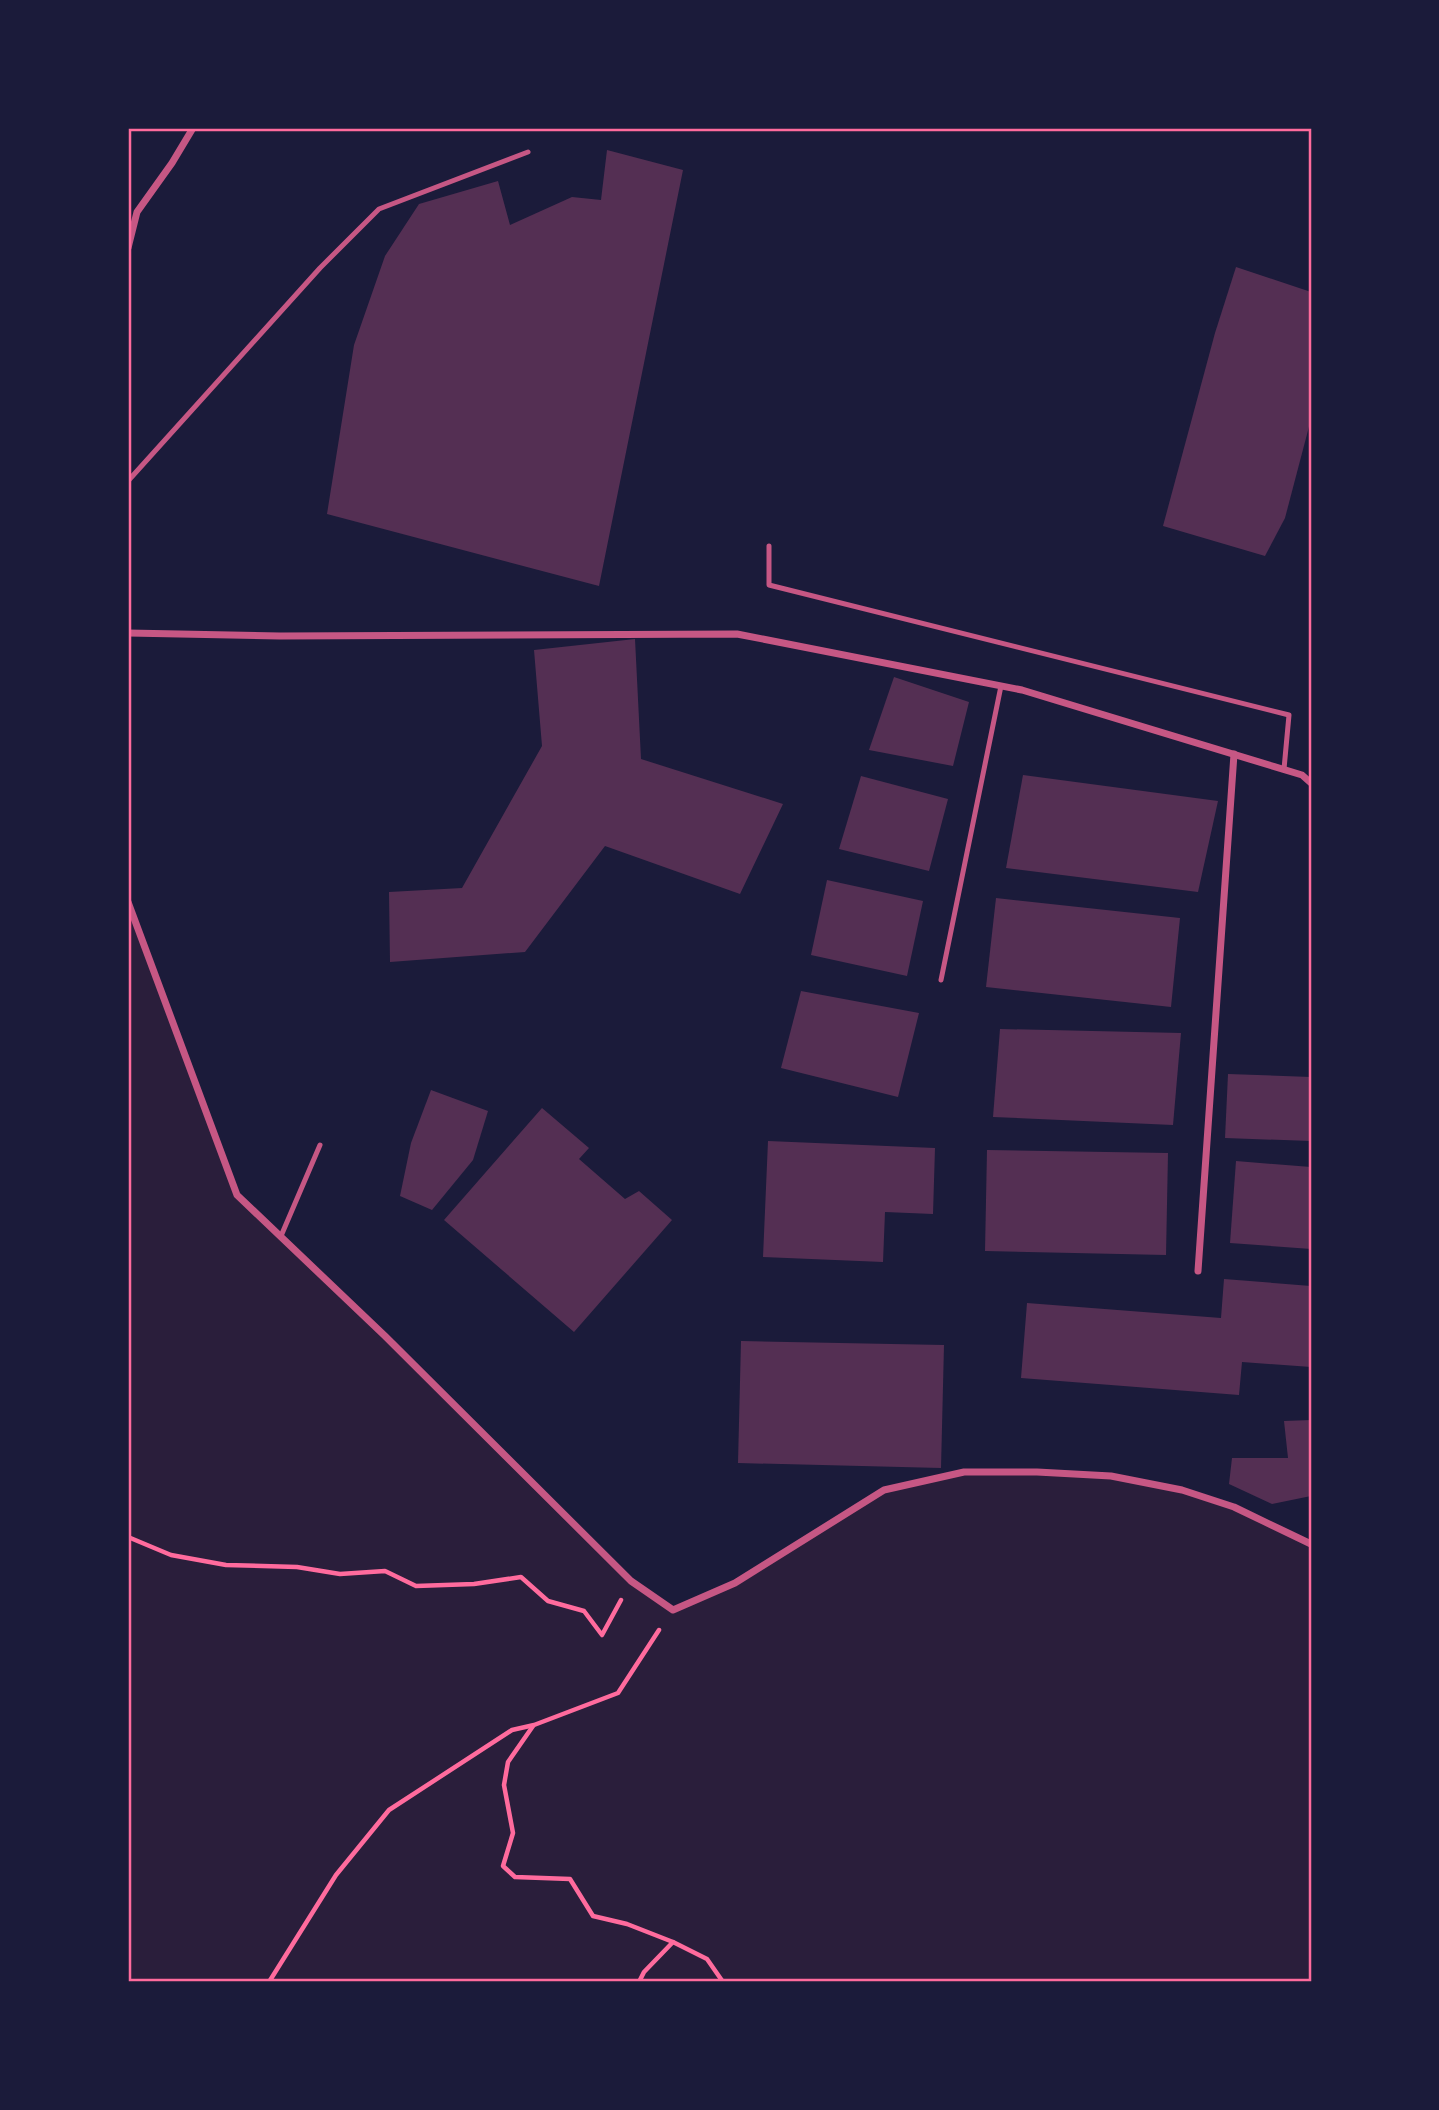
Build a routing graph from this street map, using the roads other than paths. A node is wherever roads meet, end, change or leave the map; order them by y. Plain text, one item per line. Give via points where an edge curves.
1 (193, 128) edge
2 (528, 152) dead end
3 (128, 248) edge
4 (128, 481) edge
5 (769, 546) dead end
6 (128, 633) edge
7 (1001, 686) junction
8 (1234, 754) junction
9 (1284, 769) junction
10 (1311, 783) edge
11 (128, 901) edge
12 (941, 980) dead end
13 (320, 1145) dead end
14 (282, 1236) junction
15 (1198, 1271) dead end
16 (1311, 1544) edge

1 - 3 street via 137,212
2 - 4 lane via 379,209
5 - 9 lane via 769,585 1289,715
6 - 7 street via 737,634
7 - 8 street
7 - 12 lane
8 - 9 street
8 - 15 street
9 - 10 street
11 - 14 street via 237,1195
13 - 14 lane
14 - 16 street via 631,1581 673,1609 735,1583 884,1490 964,1472 1111,1476 1182,1490 1234,1507

